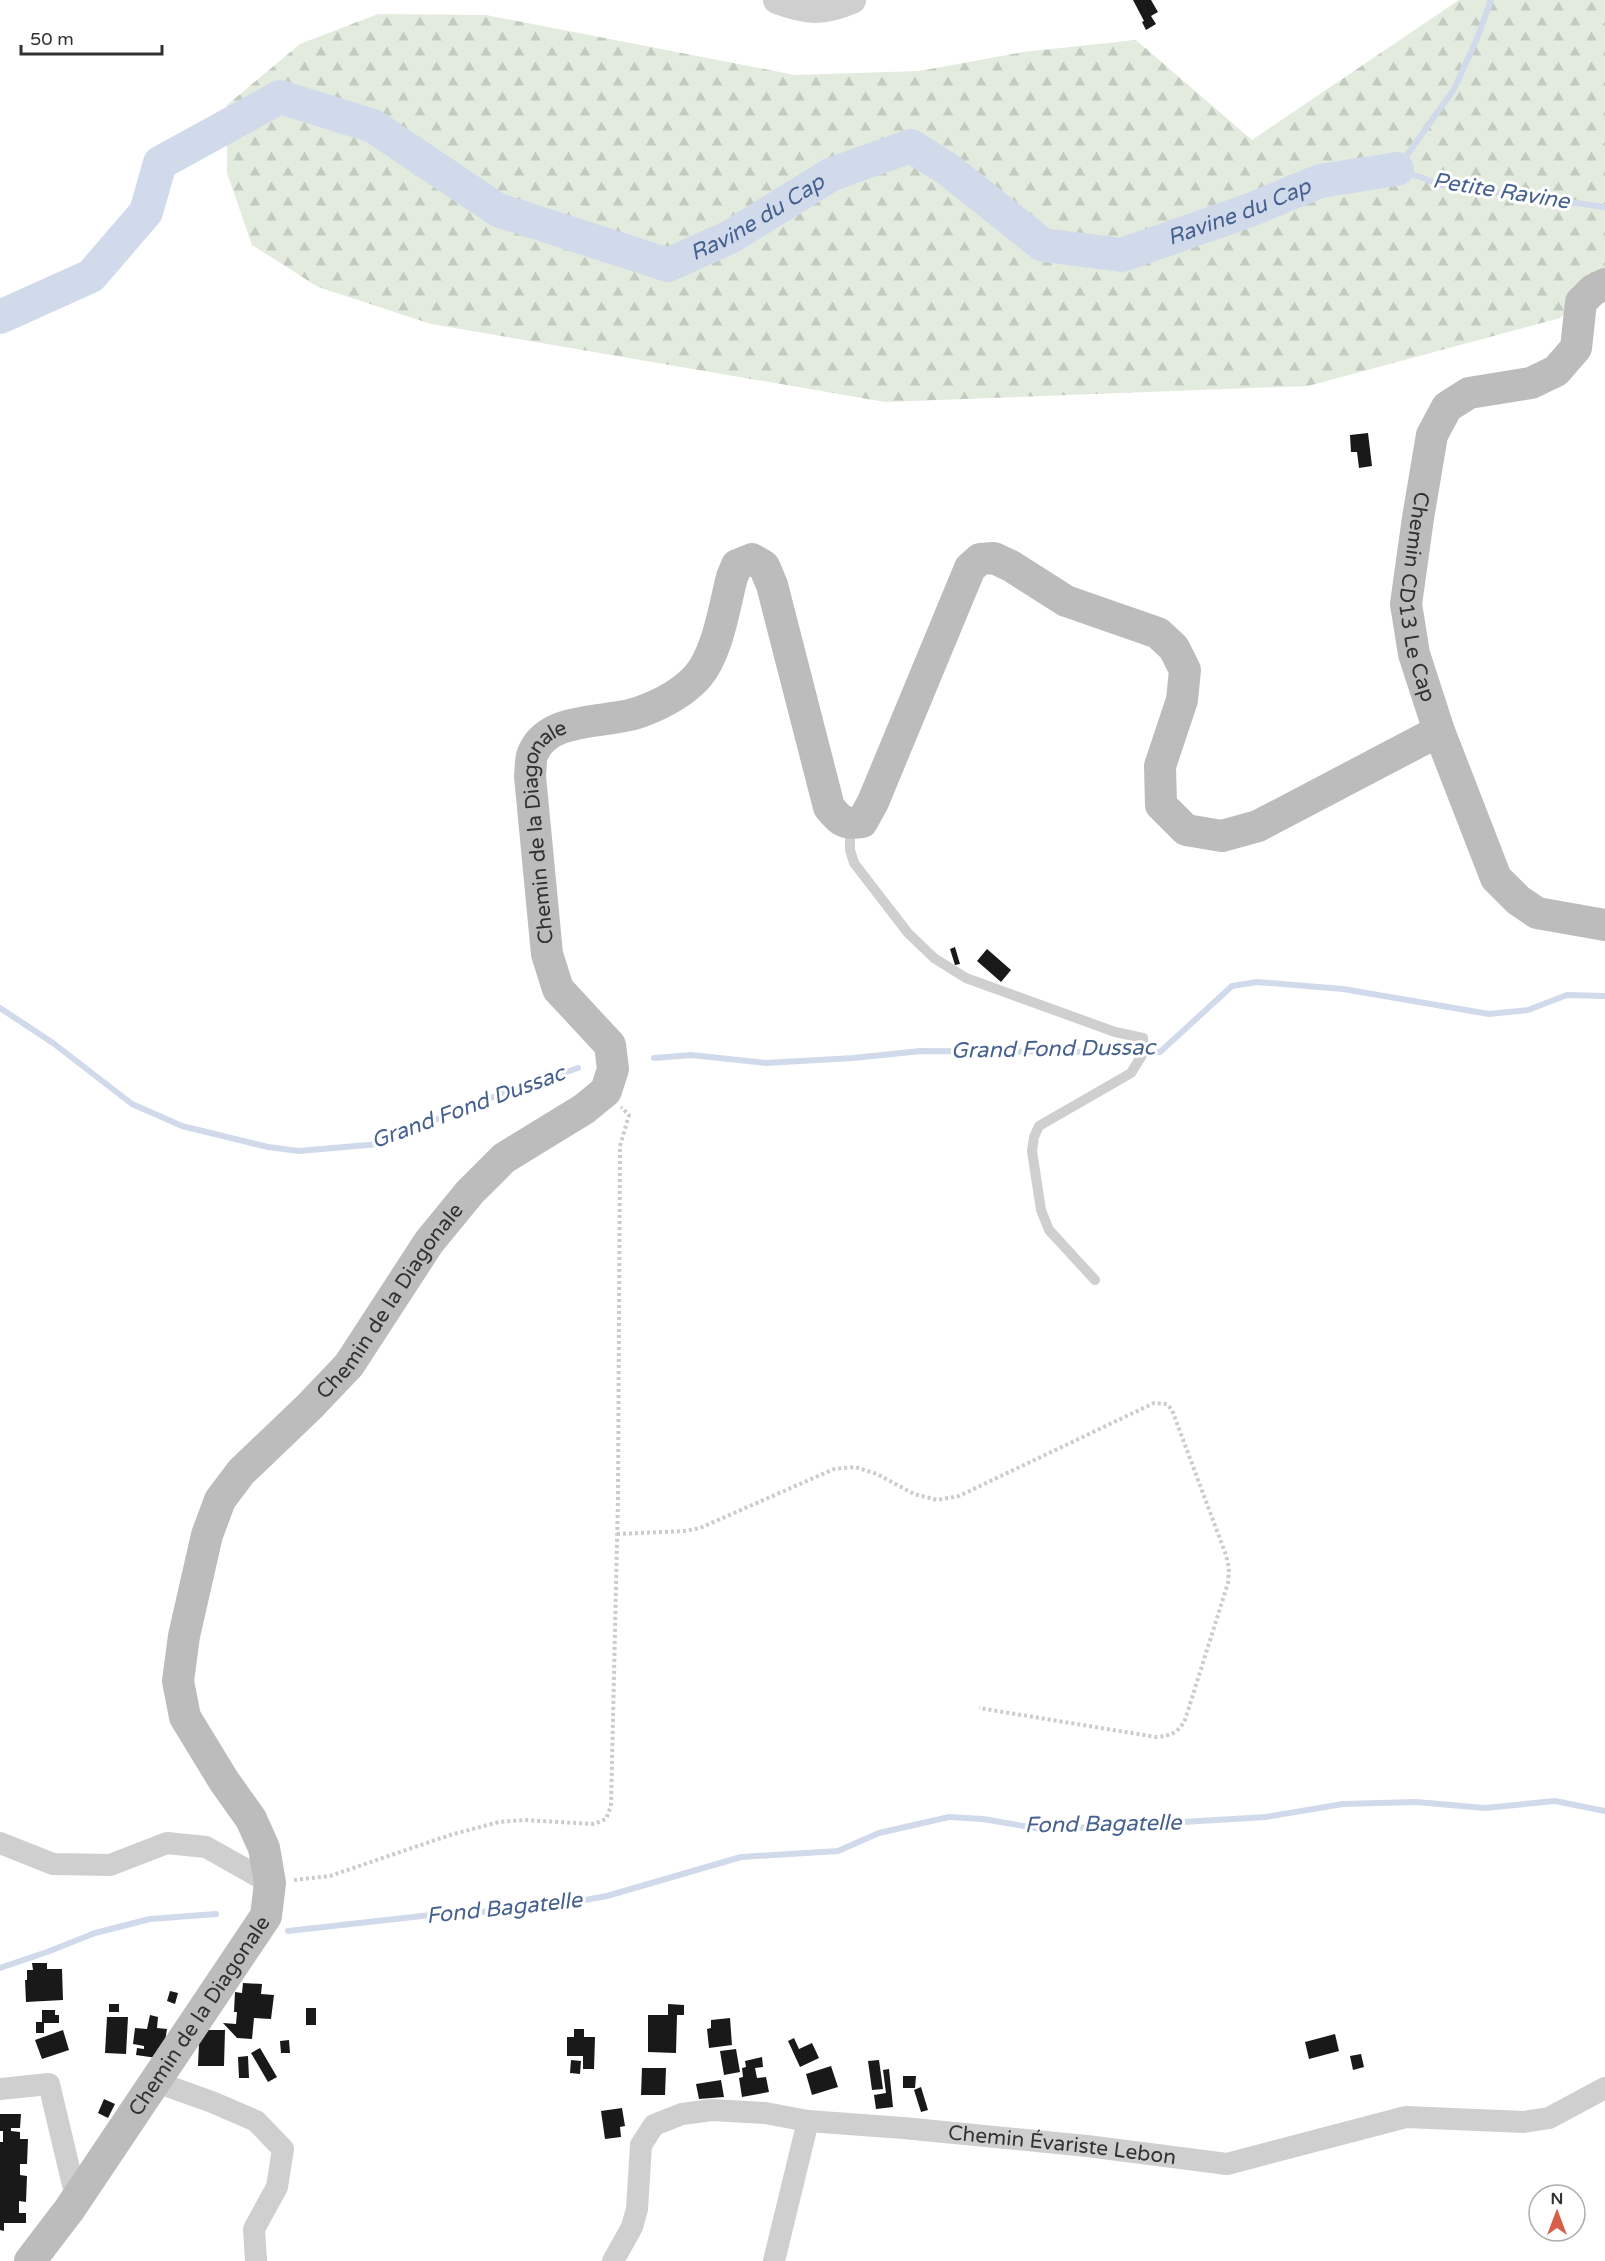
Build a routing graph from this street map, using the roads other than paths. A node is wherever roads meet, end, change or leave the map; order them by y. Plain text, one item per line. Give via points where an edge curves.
1 (777, 0) edge
2 (852, 0) edge
3 (1605, 284) edge
4 (1439, 731) junction
5 (850, 824) junction
6 (1605, 925) edge
7 (1095, 1280) dead end
8 (0, 1843) edge
9 (270, 1883) junction
10 (156, 2082) junction
11 (1605, 2088) edge
12 (0, 2090) edge
13 (808, 2121) junction
14 (80, 2193) junction
15 (30, 2261) edge
16 (256, 2261) edge
17 (613, 2261) edge
18 (774, 2261) edge

1 - 2 street via 800,9 832,9
3 - 4 main road, Chemin CD13 Le Cap via 1581,302 1576,348 1556,371 1531,383 1469,393 1447,406 1432,435 1406,604 1414,654
4 - 5 main road via 1258,826 1222,836 1185,830 1161,805 1160,766 1182,700 1185,670 1174,648 1158,633 1066,601 994,558 980,559 970,568 873,802 862,822
4 - 6 main road, Chemin CD13 Le Cap via 1496,878 1537,913
5 - 7 lane via 854,863 908,933 934,958 966,978 1115,1032 1143,1038 1144,1052 1131,1073 1039,1126 1034,1137 1032,1151 1041,1210 1049,1230
5 - 9 main road, Chemin de la Diagonale via 840,821 829,807 772,585 764,566 752,559 737,565 711,657 677,695 638,713 570,725 547,735 533,753 530,776 547,954 558,989 610,1045 613,1069 606,1091 504,1158 470,1192 429,1242 349,1365 241,1472 220,1500 204,1546 178,1681 185,1717 251,1819 264,1848
8 - 9 street via 54,1863 110,1865 167,1843 206,1847
9 - 10 main road, Chemin de la Diagonale via 266,1916
10 - 14 main road, Chemin de la Diagonale
10 - 16 street via 256,2121 283,2149 277,2187 254,2229
11 - 13 street, Chemin Évariste Lebon via 1549,2118 1524,2122 1406,2117 1227,2164 1087,2146
12 - 14 street via 49,2084 73,2185
13 - 17 street, Chemin Évariste Lebon via 765,2113 712,2110 682,2114 654,2125 641,2145 637,2209 632,2227
13 - 18 street
14 - 15 main road, Chemin de la Diagonale

